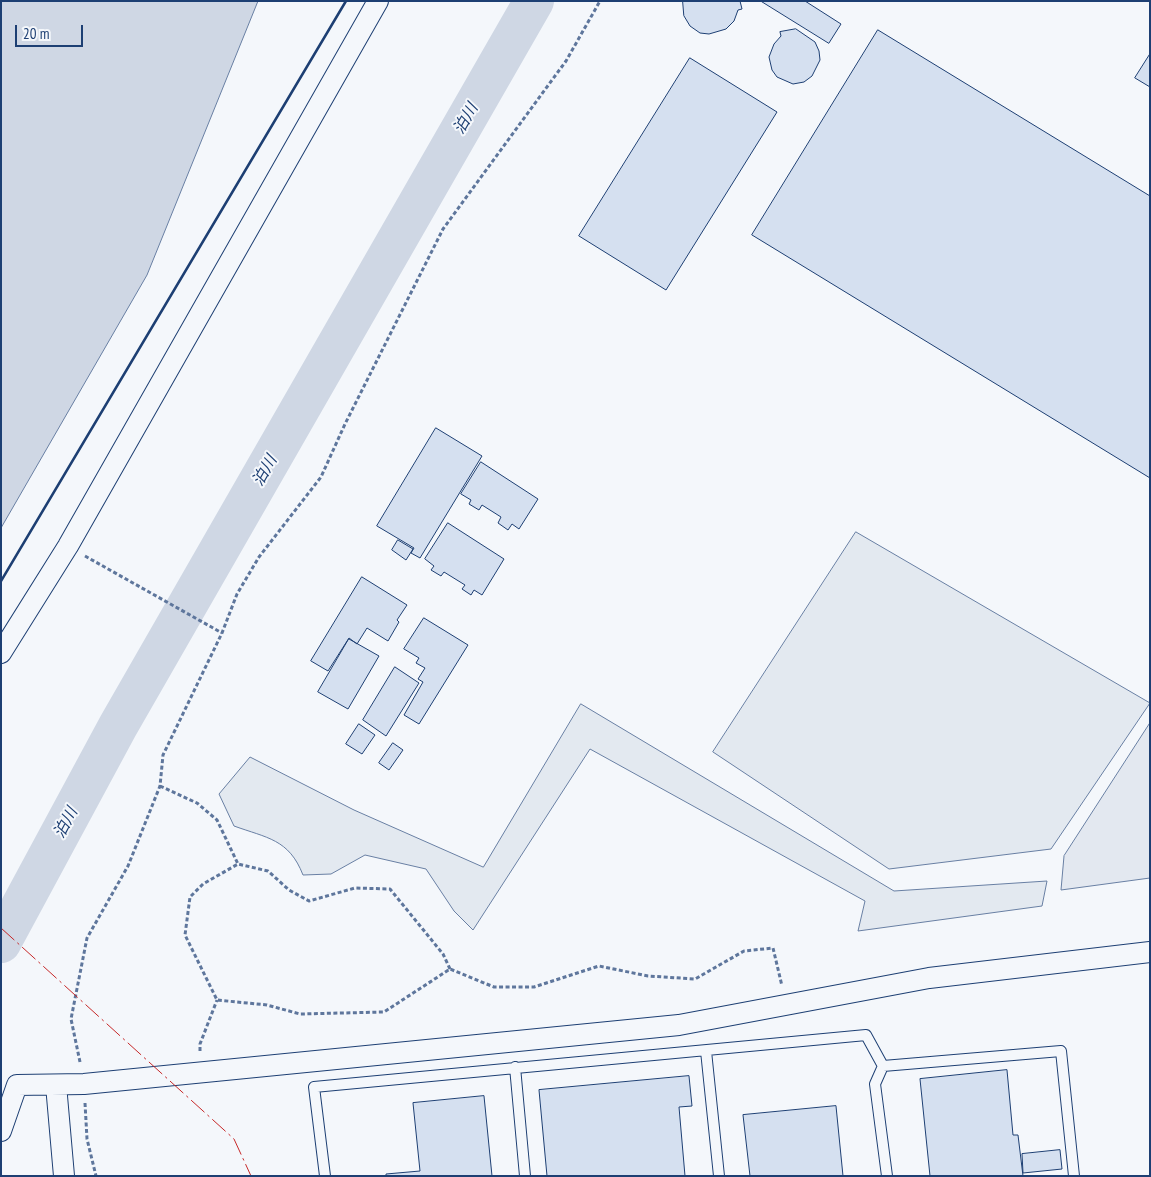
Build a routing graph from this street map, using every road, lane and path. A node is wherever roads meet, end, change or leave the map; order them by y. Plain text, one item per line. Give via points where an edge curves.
1 (378, 1) edge
2 (600, 1) edge
3 (68, 546) junction
4 (222, 633) junction
5 (1, 653) edge
6 (160, 786) junction
7 (238, 864) junction
8 (1150, 952) edge
9 (450, 969) junction
10 (217, 1000) junction
11 (787, 1006) junction
12 (706, 1051) junction
13 (883, 1066) junction
14 (516, 1067) junction
15 (199, 1072) junction
16 (56, 1084) junction
17 (84, 1084) junction
18 (1, 1131) edge
19 (64, 1176) edge
20 (96, 1176) edge
21 (325, 1176) edge
22 (525, 1176) edge
23 (719, 1176) edge
24 (887, 1176) edge
25 (1074, 1176) edge

1 - 3 street
2 - 4 path via 566,61 443,229 321,477 259,557 237,594
3 - 4 path
3 - 5 street
4 - 6 path via 163,755
6 - 7 path via 197,803 217,820
6 - 17 path via 128,866 87,938 71,1019
7 - 9 path via 268,871 289,890 309,900 355,888 390,889 443,954
7 - 10 path via 203,884 190,897 185,936
8 - 11 street via 929,978
9 - 10 path via 384,1012 300,1014 267,1004
9 - 11 path via 494,987 534,987 599,966 648,976 695,980 744,951 773,948
10 - 15 path via 200,1044
11 - 15 street via 678,1025
12 - 13 lane via 866,1036
12 - 14 lane
12 - 23 lane
13 - 24 lane via 875,1084
13 - 25 lane via 1061,1050
14 - 21 lane via 314,1087
14 - 22 lane
15 - 17 street
16 - 17 street
16 - 18 street via 18,1085
16 - 19 street
17 - 20 path via 87,1139

